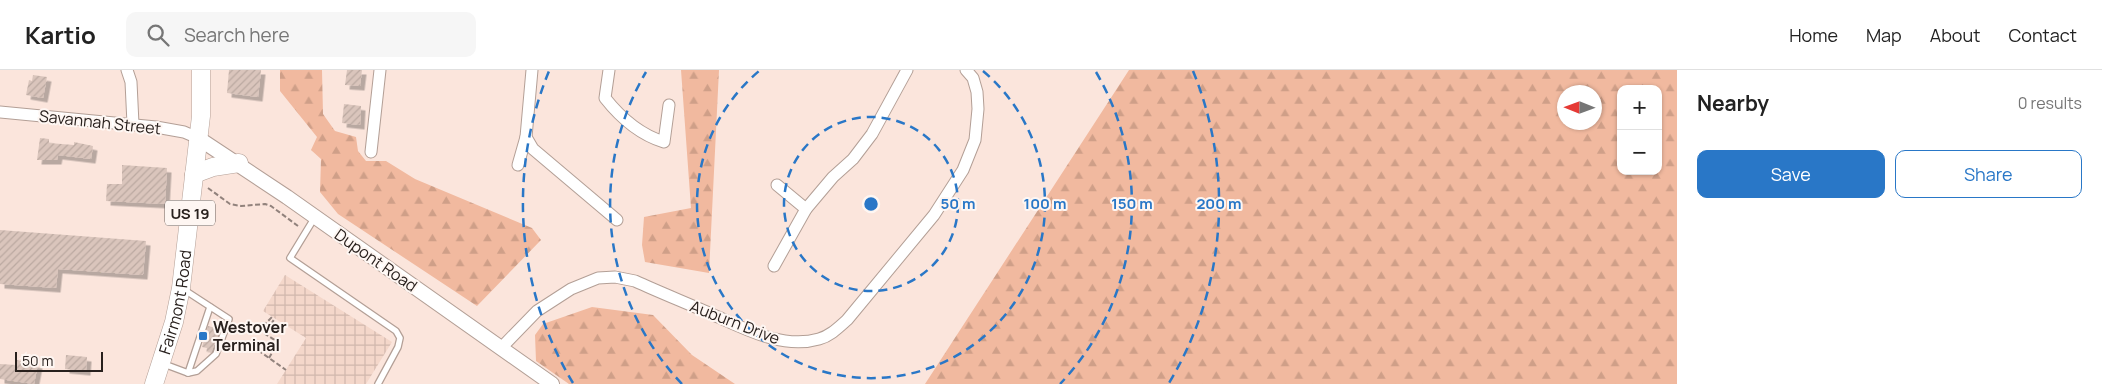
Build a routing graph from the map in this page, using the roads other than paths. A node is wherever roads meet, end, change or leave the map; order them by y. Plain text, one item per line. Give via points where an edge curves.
1 (127, 70) edge
2 (201, 70) edge
3 (380, 70) edge
4 (532, 70) edge
5 (609, 70) edge
6 (907, 70) edge
7 (966, 70) edge
8 (669, 105) dead end
9 (0, 112) edge
10 (133, 124) junction
11 (526, 137) junction
12 (198, 138) junction
13 (371, 152) dead end
14 (239, 163) junction
15 (518, 165) dead end
16 (194, 174) junction
17 (777, 185) dead end
18 (806, 208) junction
19 (315, 217) junction
20 (617, 220) dead end
21 (774, 266) dead end
22 (181, 288) junction
23 (210, 307) junction
24 (501, 348) junction
25 (162, 363) junction
26 (188, 373) junction
27 (154, 384) edge
28 (378, 384) edge
29 (552, 384) edge

1 - 10 street via 131,82
2 - 12 main road, Fairmont Road / US 19
3 - 13 street
4 - 11 street
5 - 8 street via 605,98 647,137 664,142
6 - 18 street via 872,134
7 - 24 street, Auburn Drive via 973,78 978,110 975,140 963,170 934,215 847,320 832,333 804,342 785,341 752,331 635,281 615,277 598,278 571,289 537,311
9 - 10 street, Savannah Street
10 - 12 street, Savannah Street via 175,130
11 - 15 street
11 - 20 street via 533,149
12 - 14 street, Dupont Road
12 - 16 main road, Fairmont Road / US 19
14 - 16 main road
14 - 19 street, Dupont Road
16 - 22 main road, Fairmont Road / US 19
17 - 18 street
18 - 21 street
19 - 24 street, Dupont Road
19 - 28 lane via 290,258 396,330 400,338 398,347
22 - 23 lane
22 - 25 main road, Fairmont Road / US 19
23 - 26 lane
23 - 26 lane via 229,319 216,354 196,372
24 - 29 street, Dupont Road
25 - 26 lane
25 - 27 main road, Fairmont Road / US 19

